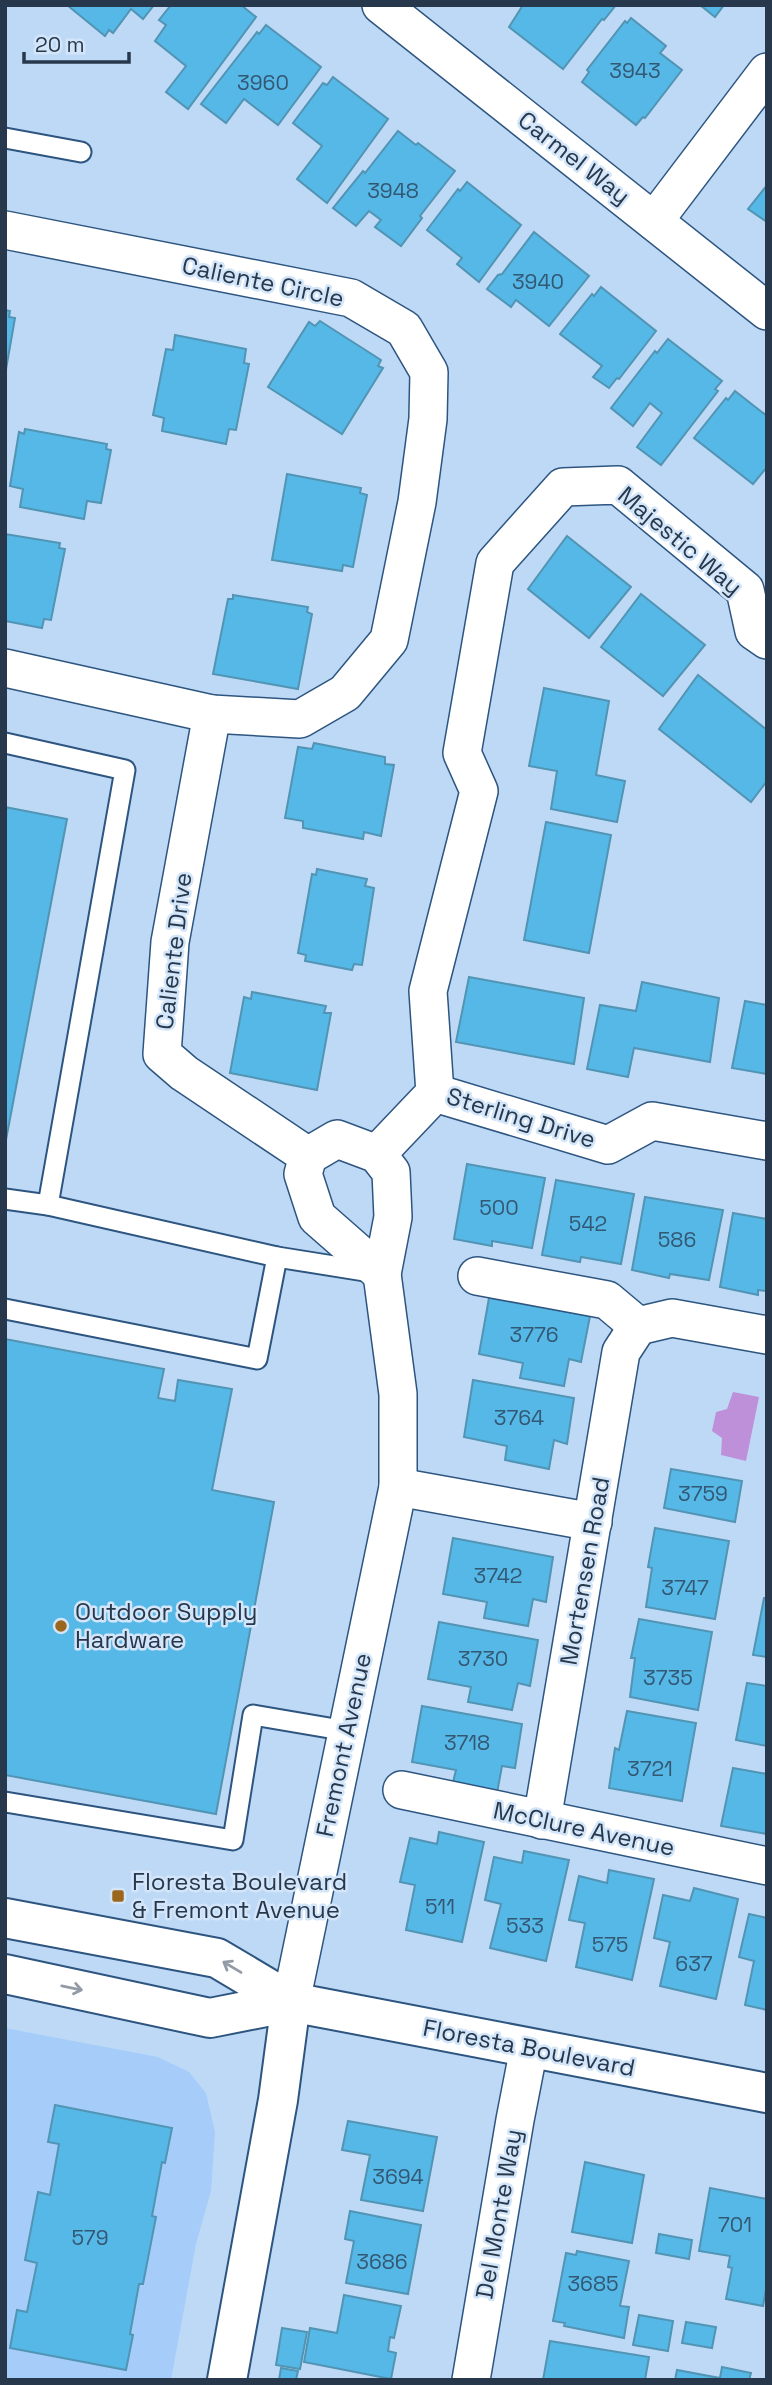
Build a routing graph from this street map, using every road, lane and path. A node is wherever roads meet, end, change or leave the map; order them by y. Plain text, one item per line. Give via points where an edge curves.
1 (381, 5) edge
2 (767, 72) edge
3 (5, 138) edge
4 (81, 152) dead end
5 (654, 221) junction
6 (5, 230) edge
7 (767, 311) edge
8 (767, 640) edge
9 (5, 668) edge
10 (212, 714) junction
11 (5, 743) edge
12 (435, 1093) junction
13 (767, 1141) edge
14 (377, 1154) junction
15 (308, 1156) junction
16 (5, 1199) edge
17 (48, 1205) junction
18 (277, 1257) junction
19 (382, 1274) junction
20 (477, 1276) dead end
21 (5, 1309) edge
22 (638, 1326) junction
23 (767, 1335) edge
24 (398, 1487) junction
25 (593, 1522) junction
26 (347, 1731) junction
27 (402, 1790) dead end
28 (5, 1801) edge
29 (542, 1820) junction
30 (767, 1867) edge
31 (5, 1918) edge
32 (5, 1974) edge
33 (291, 2002) junction
34 (529, 2049) junction
35 (767, 2093) edge
36 (227, 2380) edge
37 (471, 2380) edge

1 - 5 street, Carmel Way
2 - 5 street
3 - 4 lane
5 - 7 street, Carmel Way
6 - 10 street, Caliente Circle via 351,298 404,329 429,372 417,502 388,640 345,693 300,719
8 - 12 street, Majestic Way via 754,631 745,590 618,485 563,487 495,563 462,753 479,791 428,991
9 - 10 street
10 - 15 street, Caliente Drive via 170,942 162,1054
11 - 17 lane via 125,770
12 - 13 street, Sterling Drive via 608,1144 652,1121
12 - 14 street
14 - 15 street via 337,1139
14 - 19 street, Fremont Avenue via 391,1172 393,1217
15 - 19 street via 303,1174 317,1217
16 - 17 lane
17 - 18 lane
18 - 19 lane
18 - 21 lane via 257,1359
19 - 24 street, Fremont Avenue via 398,1394
20 - 22 street via 607,1300
22 - 23 street via 672,1318
22 - 25 street, Mortensen Road via 621,1352
24 - 25 street
24 - 26 street, Fremont Avenue
25 - 29 street, Mortensen Road
26 - 28 lane via 253,1715 233,1840
26 - 33 street, Fremont Avenue
27 - 29 street, McClure Avenue
29 - 30 street, McClure Avenue
33 -> 31 street, Floresta Boulevard via 217,1958
32 -> 33 street, Floresta Boulevard via 210,2018
33 - 34 street, Floresta Boulevard
33 - 36 street, Fremont Avenue via 278,2100
34 - 35 street, Floresta Boulevard
34 - 37 street, Del Monte Way

